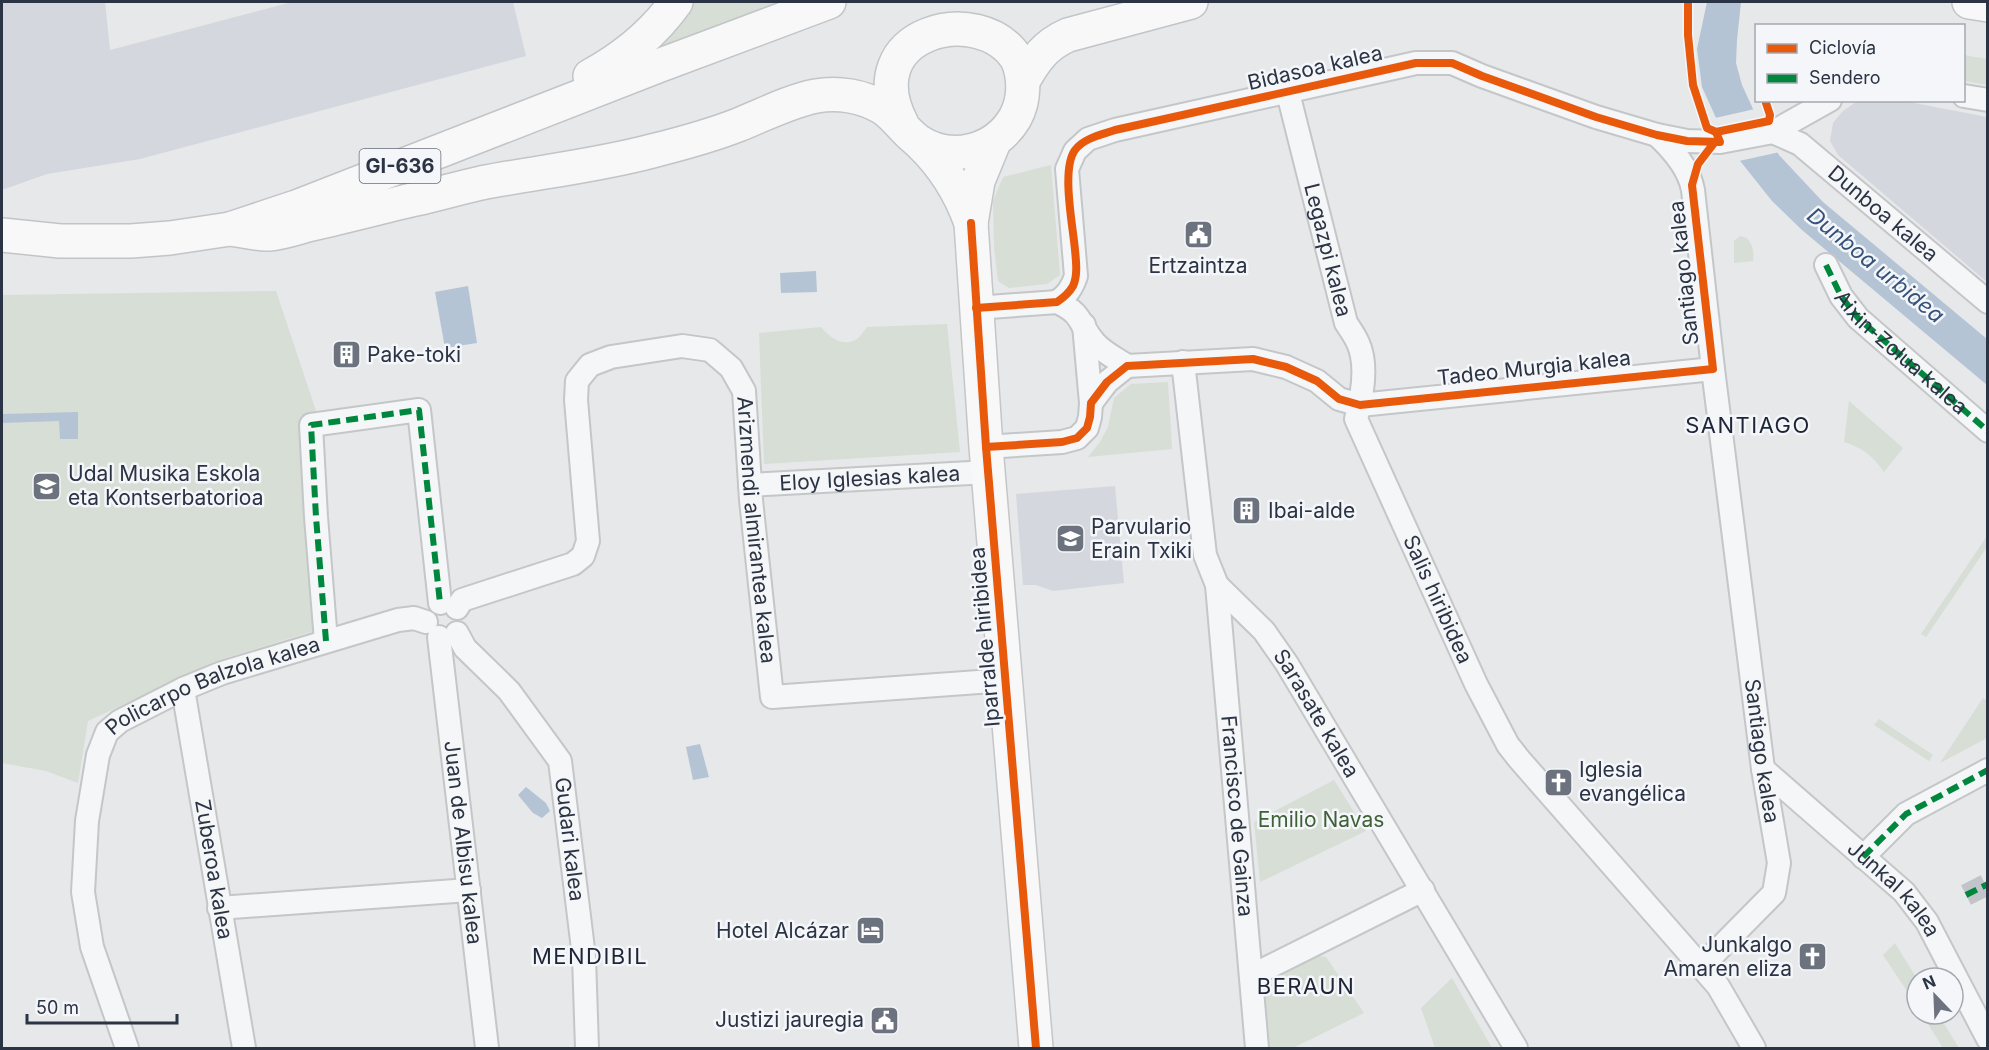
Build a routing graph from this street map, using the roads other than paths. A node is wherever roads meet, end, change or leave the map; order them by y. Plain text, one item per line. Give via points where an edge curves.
1 (676, 2) edge
2 (829, 2) edge
3 (936, 2) edge
4 (969, 2) edge
5 (1191, 2) edge
6 (1969, 2) edge
7 (1988, 5) edge
8 (994, 33) junction
9 (916, 34) junction
10 (1023, 81) junction
11 (1288, 93) junction
12 (1965, 96) edge
13 (569, 100) junction
14 (1988, 100) edge
15 (1826, 103) edge
16 (909, 132) junction
17 (1771, 132) junction
18 (1657, 135) junction
19 (994, 141) junction
20 (1721, 142) junction
21 (1813, 156) junction
22 (1692, 185) junction
23 (971, 223) junction
24 (230, 229) junction
25 (2, 235) edge
26 (1826, 266) dead end
27 (1057, 302) junction
28 (1988, 302) edge
29 (976, 308) junction
30 (1084, 325) junction
31 (1183, 362) junction
32 (1127, 366) junction
33 (1713, 369) junction
34 (1091, 403) junction
35 (1360, 405) junction
36 (1988, 431) edge
37 (988, 460) junction
38 (750, 485) junction
39 (1217, 585) junction
40 (448, 606) junction
41 (441, 631) junction
42 (326, 641) junction
43 (1006, 680) junction
44 (183, 689) junction
45 (1762, 769) junction
46 (1988, 770) edge
47 (1863, 857) junction
48 (470, 890) junction
49 (1423, 890) junction
50 (219, 908) junction
51 (1702, 966) junction
52 (1251, 974) junction
53 (1978, 1001) edge
54 (1988, 1039) edge
55 (127, 1048) edge
56 (244, 1048) edge
57 (487, 1048) edge
58 (587, 1048) edge
59 (1036, 1048) edge
60 (1257, 1048) edge
61 (1516, 1048) edge
62 (1754, 1048) edge

1 - 13 main road via 649,35 585,78
2 - 13 main road, GI-636
3 - 9 main road
4 - 8 main road
5 - 10 main road via 1057,40 1037,57
6 - 7 main road
8 - 9 main road via 980,25 947,21
8 - 10 main road via 1017,59
9 - 16 main road via 900,53 891,76 894,109
10 - 19 main road via 1017,115
11 - 18 street, Bidasoa kalea via 1416,63 1452,63 1596,117
11 - 27 street, Bidasoa kalea via 1115,130 1088,139 1075,150 1067,169 1076,276 1073,286
11 - 35 street, Legazpi kalea via 1346,323 1359,345 1363,368
12 - 14 street
13 - 24 main road, GI-636
15 - 17 street, Bidasoa kalea
15 - 21 street via 1812,131
16 - 19 main road via 931,148 947,152 963,153
16 - 23 main road, Iparralde hiribidea via 950,177
16 - 24 main road via 881,107 857,97 816,96 733,127 649,152 481,183 268,234
17 - 20 street, Bidasoa kalea
17 - 21 street, Dunboa kalea via 1800,144
18 - 20 street, Bidasoa kalea
18 - 22 street, Santiago kalea via 1680,160
19 - 23 main road, Iparralde hiribidea via 978,181
20 - 22 street, Santiago kalea via 1698,164
21 - 28 street, Dunboa kalea
22 - 33 street, Santiago kalea
23 - 29 main road, Iparralde hiribidea
24 - 25 main road, GI-636 via 122,241 60,241
26 - 36 street, Aixin-Zolua kalea via 1858,318
27 - 29 street
27 - 30 street via 1078,315
29 - 37 main road, Iparralde hiribidea
30 - 32 street via 1096,344
30 - 34 street
31 - 32 street
31 - 35 street via 1253,359 1275,364 1317,381 1339,399
31 - 39 street, Sarasate kalea via 1205,555
32 - 34 street via 1107,382
33 - 35 street, Tadeo Murgia kalea
33 - 45 street, Santiago kalea
34 - 37 street, Eloy Iglesias kalea via 1087,428 1077,438
35 - 51 street, Salis hiribidea via 1356,419 1476,684 1508,745
37 - 38 street, Eloy Iglesias kalea
37 - 43 main road, Iparralde hiribidea
38 - 40 street, Arizmendi almirantea kalea via 744,391 731,368 710,350 682,346 611,357 590,365 577,381 576,400 588,541 583,556 573,564
38 - 43 street, Arizmendi almirantea kalea via 772,697
39 - 49 street, Sarasate kalea via 1264,631 1281,656
39 - 52 street, Francisco de Gainza
40 - 41 street via 432,608
40 - 41 street, Juan de Albisu kalea via 460,612 462,623
40 - 42 street via 419,410 311,425
41 - 42 street, Policarpo Balzola kalea via 414,618
41 - 48 street, Juan de Albisu kalea
41 - 58 street, Gudari kalea via 465,648 509,691 560,761 584,957
42 - 44 street, Policarpo Balzola kalea
43 - 59 main road, Iparralde hiribidea
44 - 50 street, Zuberoa kalea
44 - 55 street, Policarpo Balzola kalea via 120,721 107,732 98,755 87,821 83,892 92,947
45 - 47 street, Junkal kalea
45 - 51 street, Santiago kalea via 1779,863 1774,892
46 - 47 street via 1906,814
47 - 53 street, Junkal kalea via 1904,892 1928,922
48 - 50 street
48 - 57 street, Juan de Albisu kalea
49 - 52 street
49 - 61 street, Sarasate kalea
50 - 56 street, Zuberoa kalea
51 - 62 street, Salis hiribidea
52 - 60 street, Francisco de Gainza
53 - 54 street, Junkal kalea

